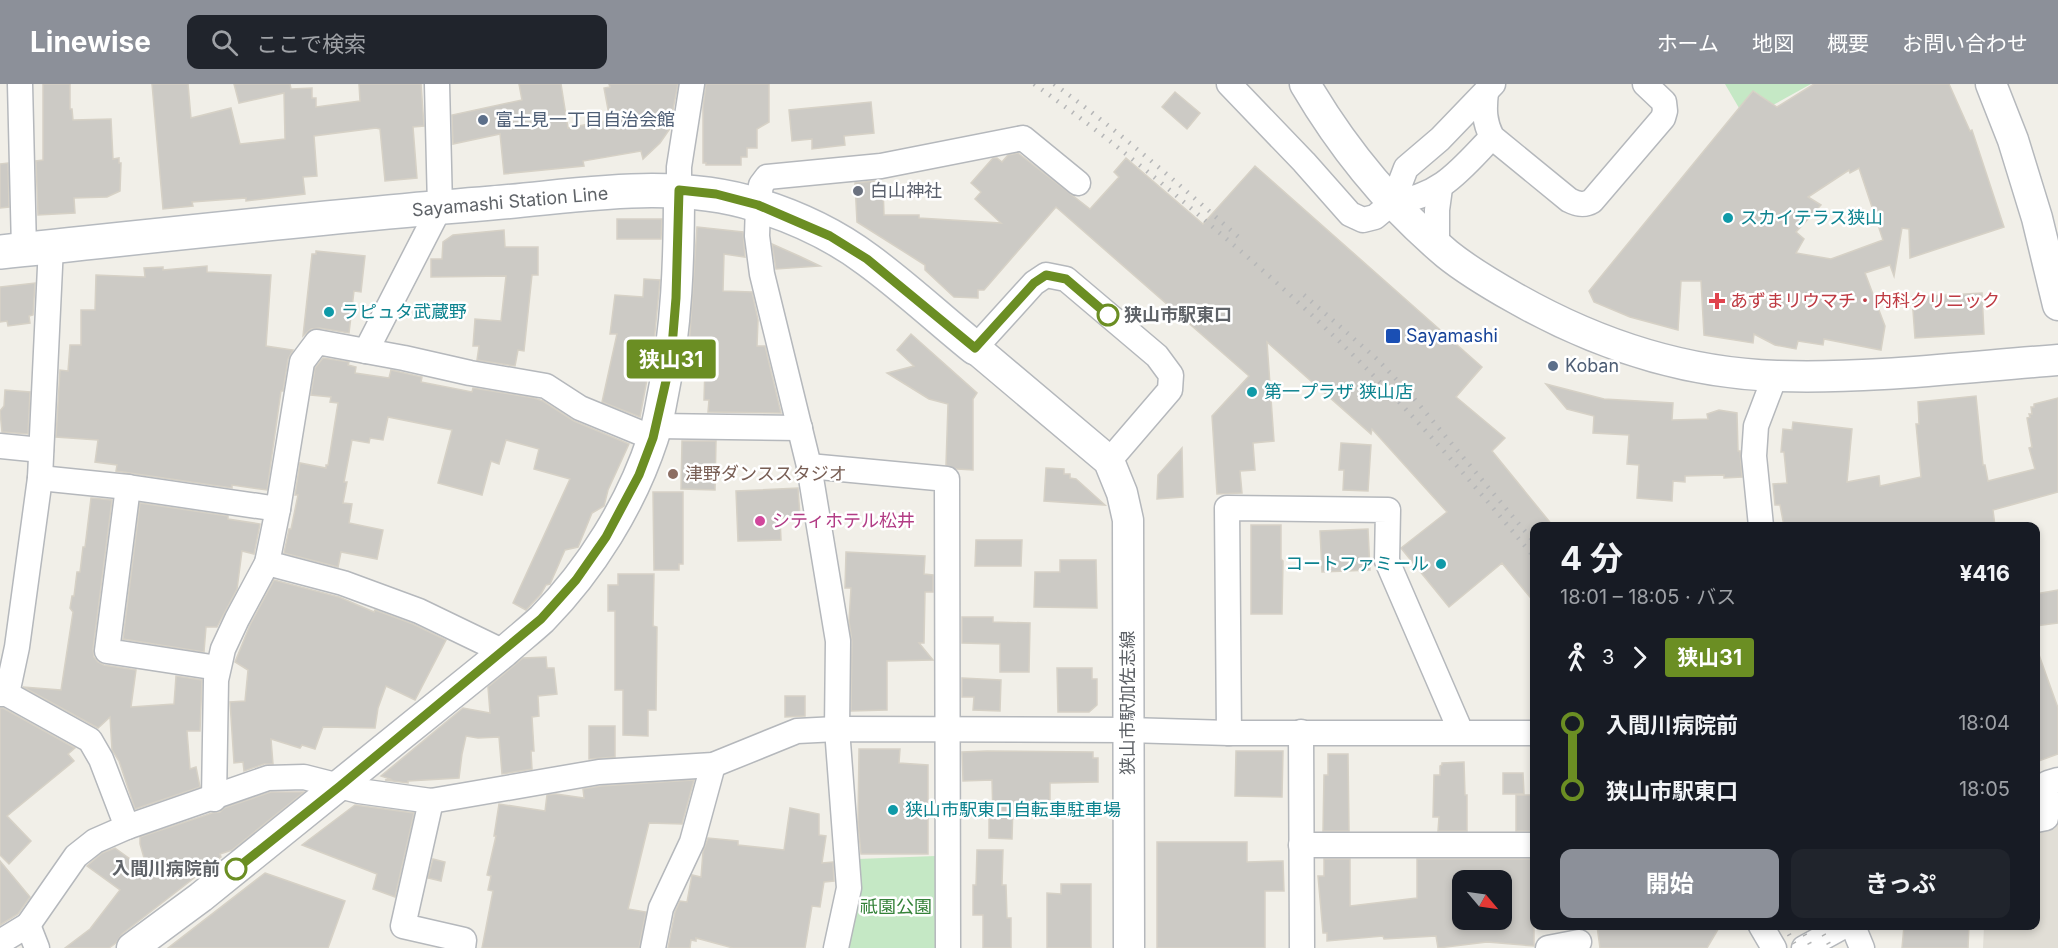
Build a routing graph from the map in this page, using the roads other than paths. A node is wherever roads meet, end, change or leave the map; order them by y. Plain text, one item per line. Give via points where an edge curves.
1 (20, 84) edge
2 (437, 84) edge
3 (692, 84) edge
4 (1228, 84) edge
5 (1305, 84) edge
6 (1645, 84) edge
7 (1991, 84) edge
8 (1489, 88) edge
9 (1492, 137) junction
10 (1358, 161) junction
11 (1406, 168) junction
12 (1078, 183) dead end
13 (1440, 188) junction
14 (679, 190) junction
15 (1393, 202) junction
16 (758, 205) junction
17 (440, 207) junction
18 (1437, 245) junction
19 (25, 249) edge
20 (2058, 305) edge
21 (975, 348) junction
22 (366, 351) junction
23 (2058, 360) edge
24 (1775, 376) junction
25 (800, 428) junction
26 (655, 432) junction
27 (0, 446) edge
28 (41, 450) junction
29 (1109, 461) junction
30 (809, 466) junction
31 (40, 478) junction
32 (128, 487) junction
33 (278, 509) junction
34 (1761, 522) edge
35 (267, 563) junction
36 (8, 645) edge
37 (504, 652) junction
38 (218, 668) junction
39 (4, 694) edge
40 (837, 729) junction
41 (948, 730) junction
42 (1128, 730) junction
43 (1301, 732) junction
44 (1461, 732) junction
45 (1229, 733) junction
46 (1530, 733) edge
47 (713, 765) junction
48 (2058, 780) edge
49 (340, 786) junction
50 (214, 799) junction
51 (431, 801) junction
52 (2040, 819) edge
53 (127, 827) junction
54 (1301, 845) junction
55 (1530, 845) edge
56 (28, 925) junction
57 (1763, 930) edge
58 (1837, 930) edge
59 (1855, 930) edge
60 (1578, 938) edge
61 (0, 942) edge
62 (37, 948) edge
63 (132, 948) edge
64 (463, 948) edge
65 (653, 948) edge
66 (836, 948) edge
67 (948, 948) edge
68 (1129, 948) edge
69 (1302, 948) edge
70 (1548, 948) edge
71 (1774, 948) edge
72 (1804, 948) edge
73 (1862, 948) edge

1 - 19 street
2 - 17 street
3 - 14 street
4 - 15 street via 1350,214 1363,220 1375,217
5 - 10 street
6 - 9 street via 1664,102 1663,118 1587,204 1569,200
7 - 20 street via 2017,151
8 - 9 street via 1484,109
8 - 11 street
9 - 13 street
10 - 11 street via 1383,168
10 - 15 street
11 - 15 street
12 - 16 street via 1023,138 881,166 767,177 761,185
13 - 15 street via 1412,200
13 - 18 street
14 - 16 main road, Sayamashi Station Line
14 - 17 main road, Sayamashi Station Line
14 - 26 street via 671,359
15 - 18 street
16 - 21 main road, Sayamashi Station Line via 830,236 867,259
16 - 25 street via 762,274
17 - 19 main road, Sayamashi Station Line
17 - 22 street
18 - 24 street via 1495,287 1598,339 1690,366
19 - 28 street
21 - 29 street
21 - 29 street via 1034,283 1046,275 1066,279 1157,356 1171,375 1170,390
22 - 26 street via 546,386 580,408
22 - 33 street via 317,342 302,362
23 - 24 street via 1864,375
24 - 34 street via 1756,426 1754,456
25 - 26 street
25 - 30 street
26 - 37 street via 639,475 606,537 576,580
27 - 28 street
28 - 31 street
29 - 42 street, 狭山市駅加佐志線 via 1128,520
30 - 40 street via 838,641
30 - 41 street via 947,479
31 - 32 street
31 - 36 street
32 - 33 street
32 - 38 street via 107,651
33 - 35 street
35 - 37 street via 343,583 408,607
35 - 38 street via 237,619
36 - 39 street
37 - 49 street
38 - 50 street
39 - 53 street via 90,740 102,759
40 - 41 street
40 - 47 street via 797,731
40 - 66 street via 849,888
41 - 42 street
41 - 67 street
42 - 45 street
42 - 68 street, 狭山市駅加佐志線
43 - 44 street
43 - 45 street
43 - 54 street
44 - 45 street via 1387,561 1388,510 1227,508
44 - 46 street
47 - 51 street via 599,772
47 - 65 street via 692,842 661,908
48 - 52 street via 2048,783 2046,818
49 - 50 street via 304,777 268,778
49 - 51 street
49 - 63 street
50 - 53 street
51 - 64 street via 403,926 464,940
53 - 56 street via 95,841 76,856
54 - 55 street
54 - 69 street
56 - 61 street
56 - 62 street
57 - 71 street
58 - 72 street
59 - 73 street
60 - 70 street

